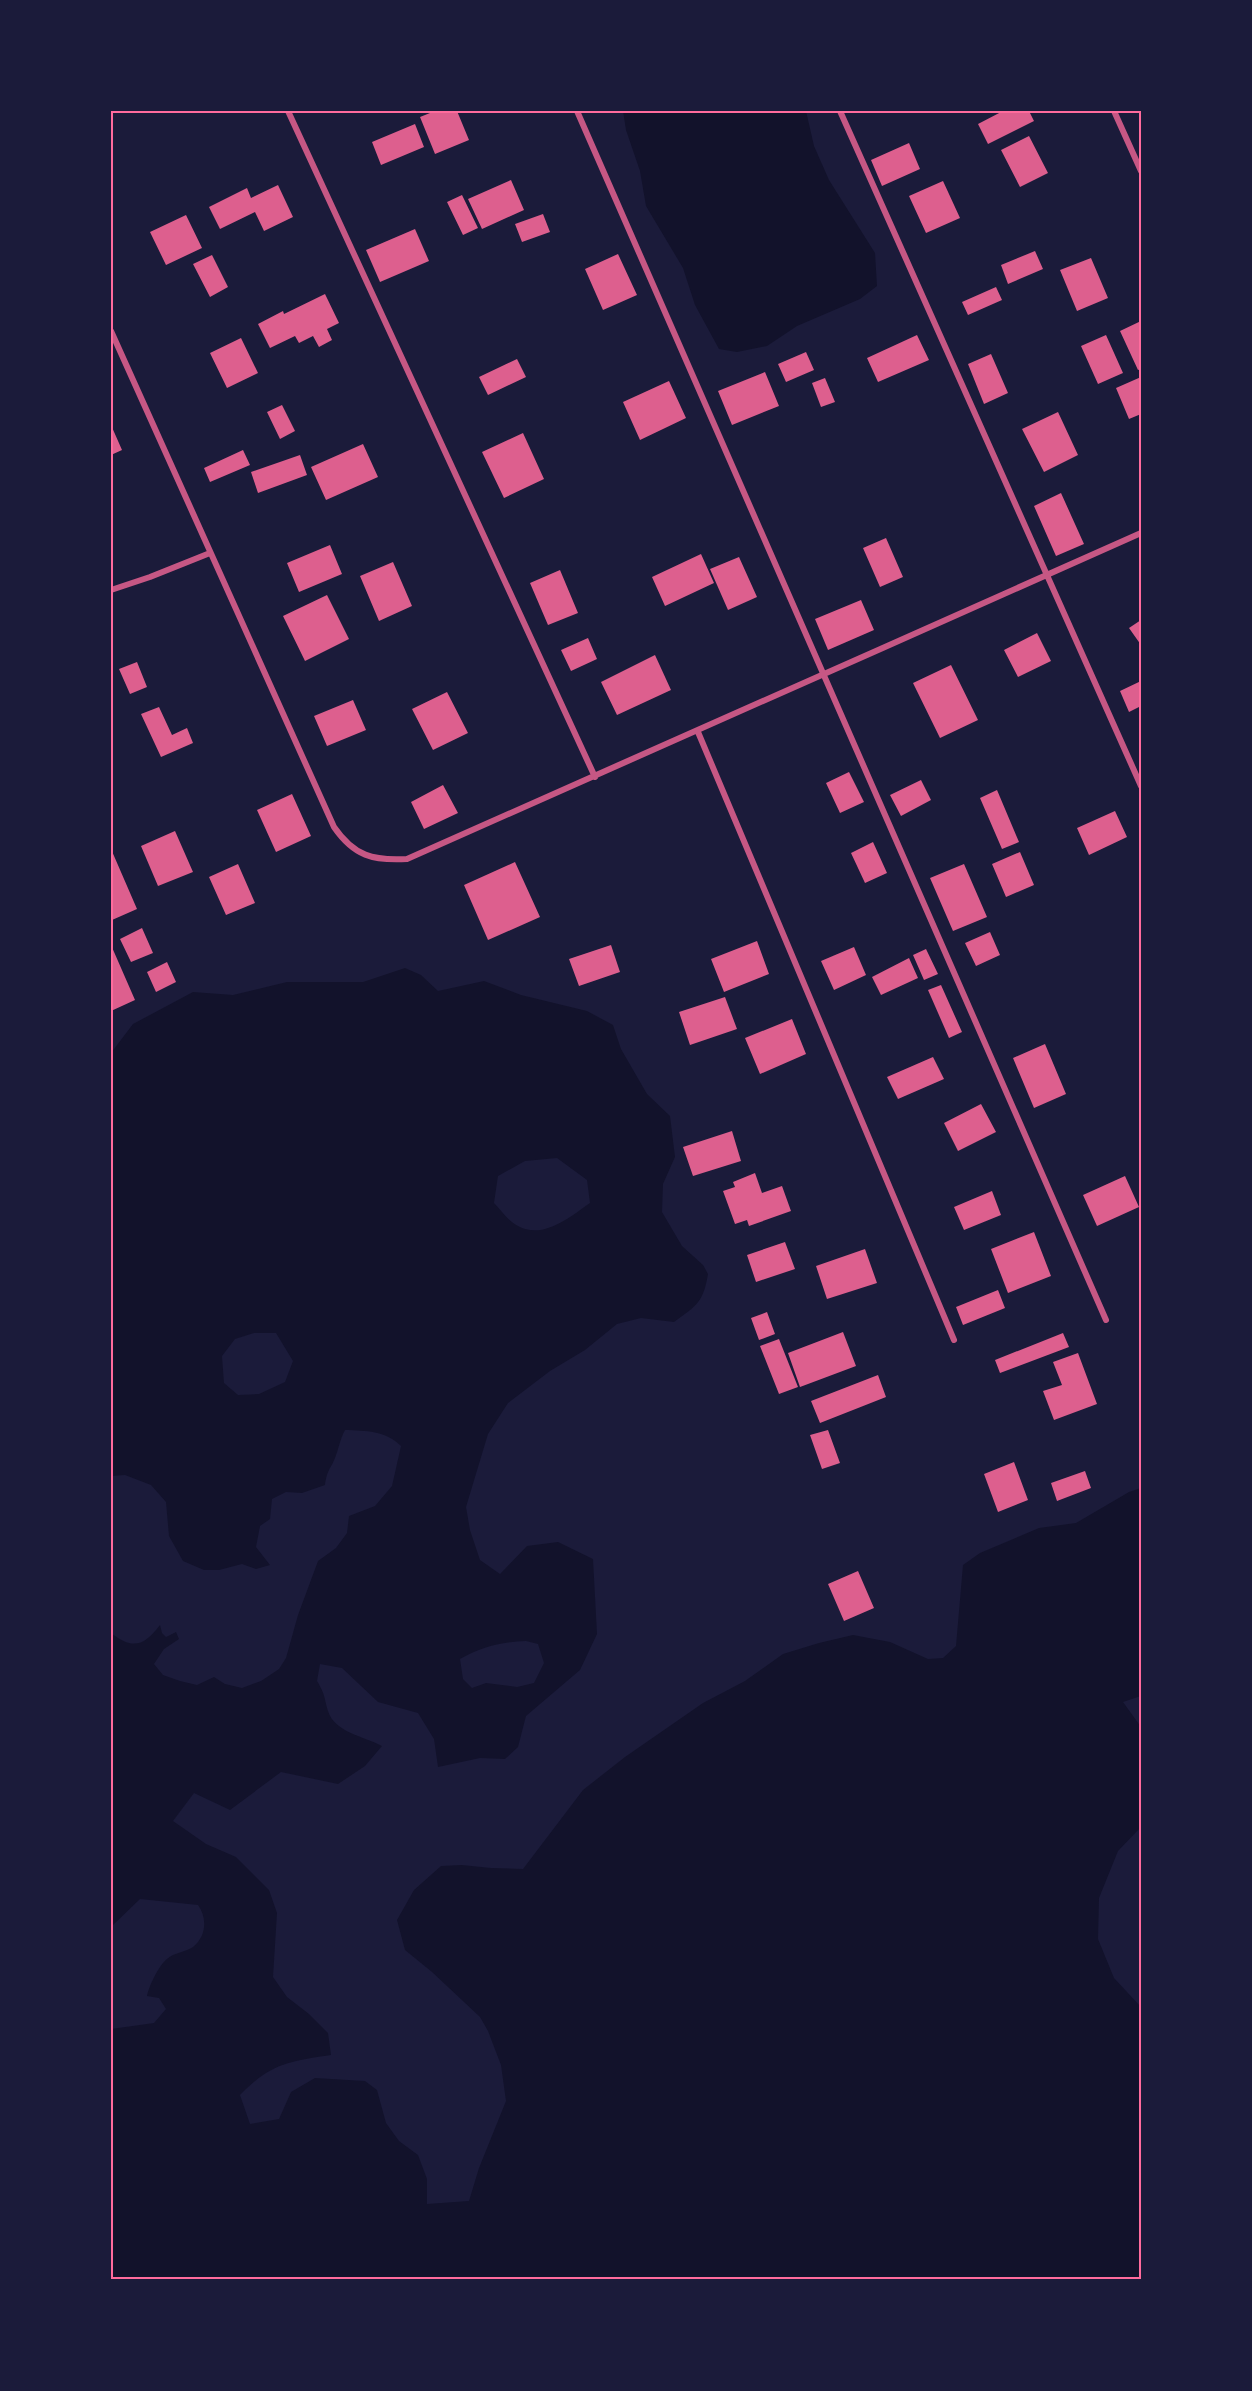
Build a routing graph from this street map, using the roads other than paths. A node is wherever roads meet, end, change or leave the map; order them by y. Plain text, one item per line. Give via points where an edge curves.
1 (288, 111) edge
2 (577, 111) edge
3 (840, 111) edge
4 (1114, 111) edge
5 (1141, 171) edge
6 (111, 331) edge
7 (1141, 533) edge
8 (210, 553) junction
9 (1046, 575) junction
10 (111, 590) edge
11 (824, 674) junction
12 (698, 732) junction
13 (596, 777) junction
14 (1141, 786) edge
15 (1106, 1320) dead end
16 (954, 1340) dead end

1 - 13 street
2 - 11 street
3 - 9 street
4 - 5 street
6 - 8 street
7 - 9 street
8 - 10 street
8 - 13 street via 334,827 345,843 363,855 407,859
9 - 11 street
9 - 14 street
11 - 12 street
11 - 15 street
12 - 13 street
12 - 16 street

